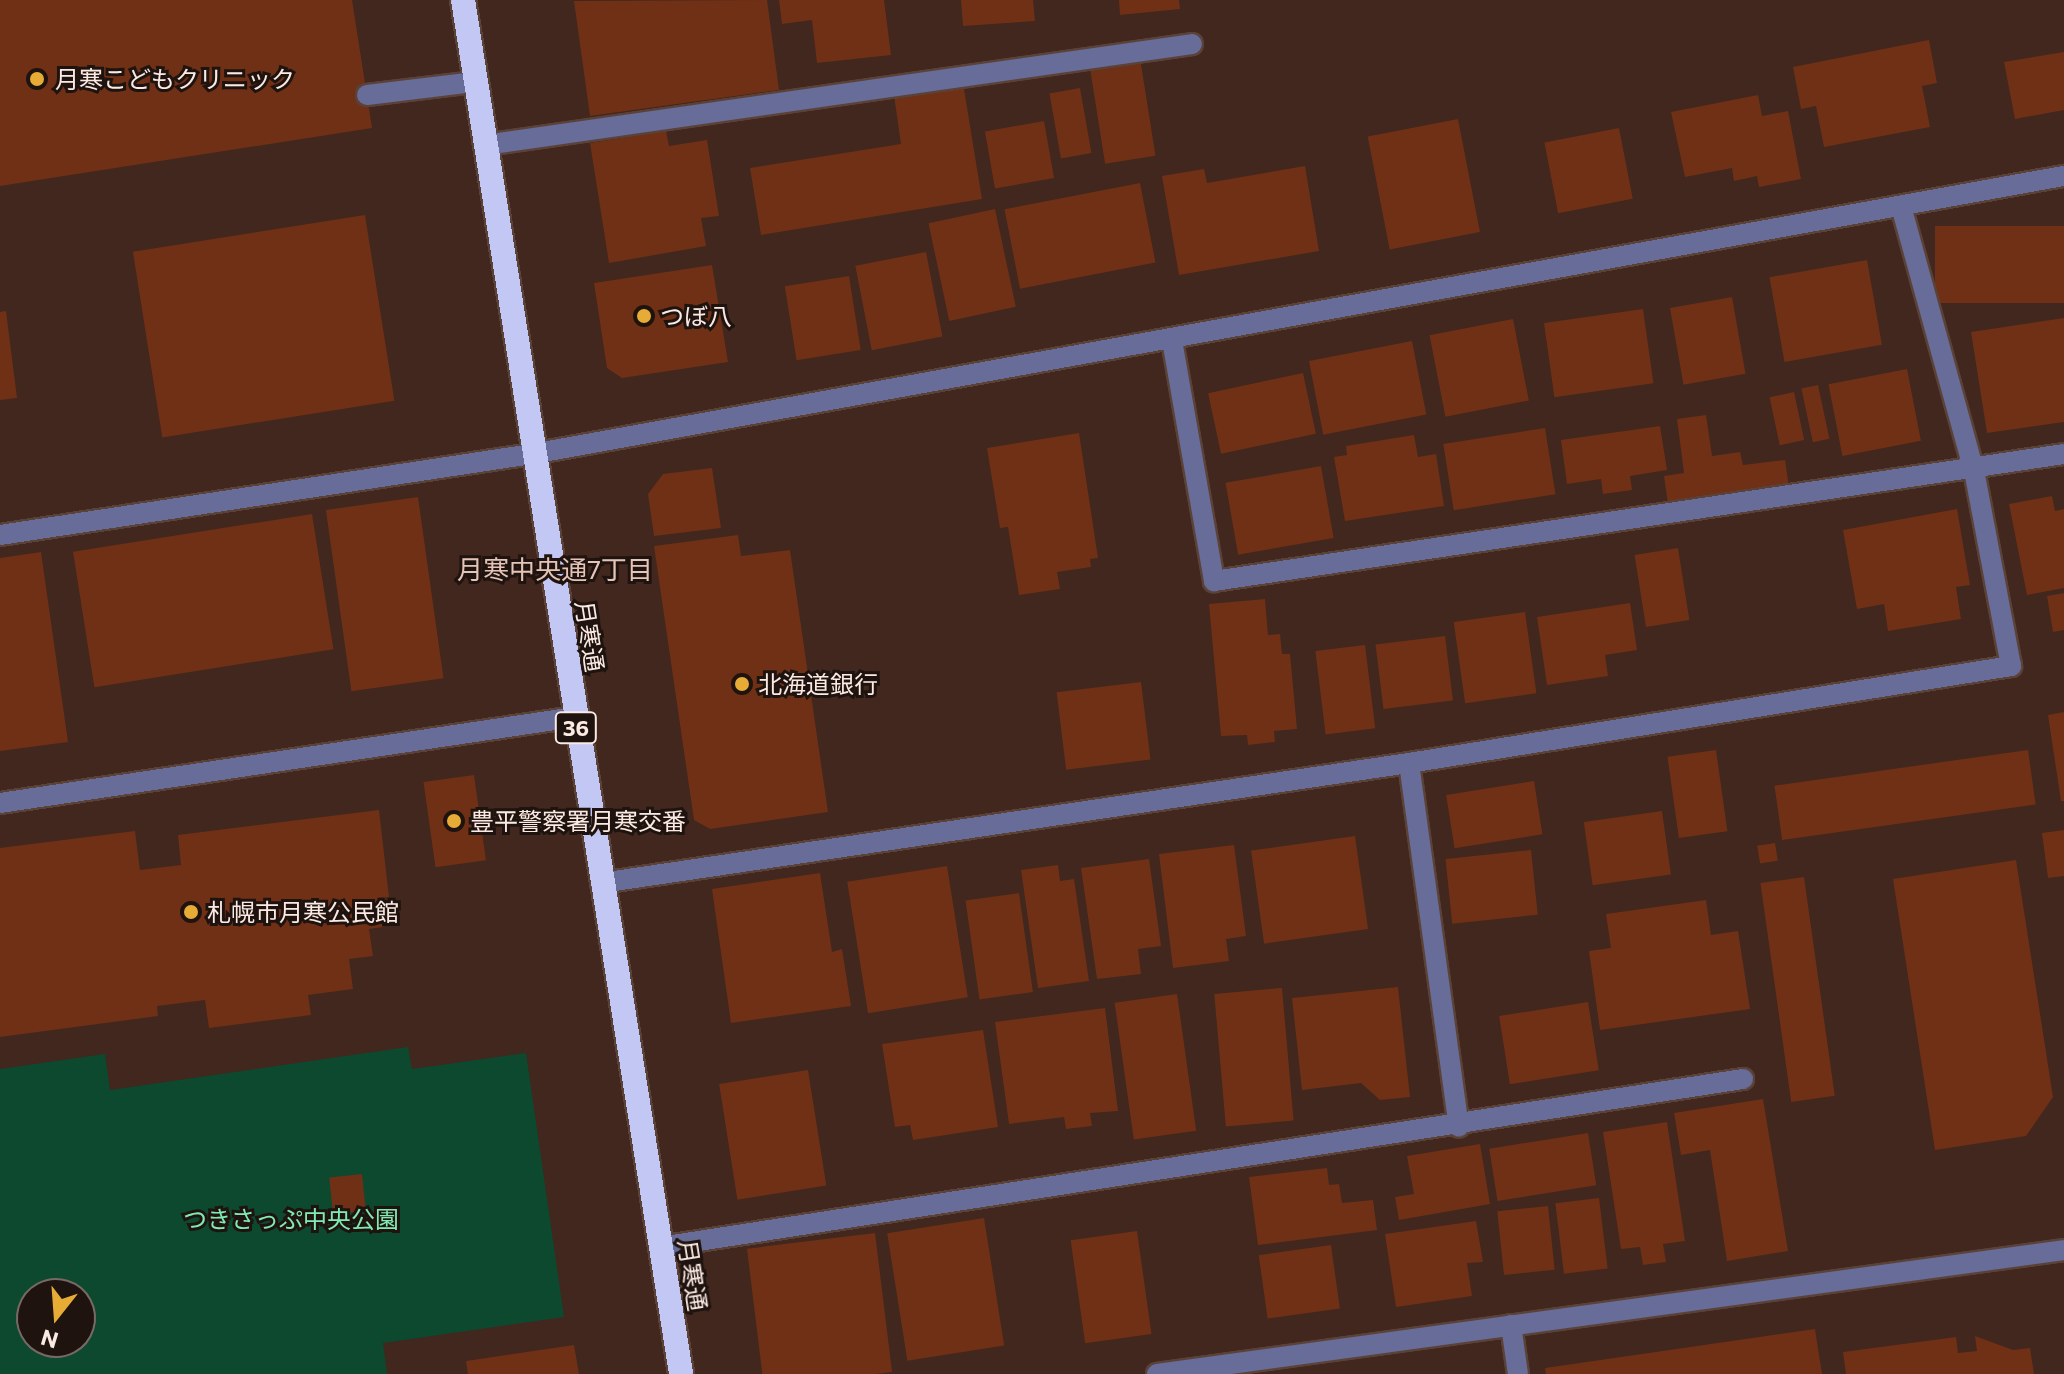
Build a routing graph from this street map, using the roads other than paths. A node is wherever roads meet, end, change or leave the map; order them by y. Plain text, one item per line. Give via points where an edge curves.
1 (463, 0) edge
2 (1192, 44) dead end
3 (475, 82) junction
4 (367, 95) dead end
5 (485, 145) junction
6 (2064, 176) edge
7 (1902, 210) junction
8 (1172, 340) junction
9 (532, 454) junction
10 (2064, 454) edge
11 (1974, 471) junction
12 (0, 535) edge
13 (575, 717) junction
14 (1409, 763) junction
15 (0, 803) edge
16 (601, 883) junction
17 (1743, 1079) dead end
18 (1459, 1127) junction
19 (660, 1247) junction
20 (2064, 1250) edge
21 (1511, 1325) junction
22 (681, 1374) edge
23 (1157, 1374) edge
24 (1518, 1374) edge

1 - 3 highway, 月寒通 / 36
2 - 5 street
3 - 4 street
3 - 5 highway, 月寒通 / 36
5 - 9 highway, 月寒通 / 36
6 - 7 street
7 - 8 street
7 - 11 street
8 - 9 street
8 - 11 street via 1214,581
9 - 12 street
9 - 13 highway, 月寒通 / 36
10 - 11 street
11 - 14 street via 2011,666
13 - 15 street
13 - 16 highway, 月寒通 / 36
14 - 16 street
14 - 18 street
16 - 19 highway, 月寒通 / 36
17 - 18 street
18 - 19 street
19 - 22 highway, 月寒通 / 36
20 - 21 street
21 - 23 street
21 - 24 street

